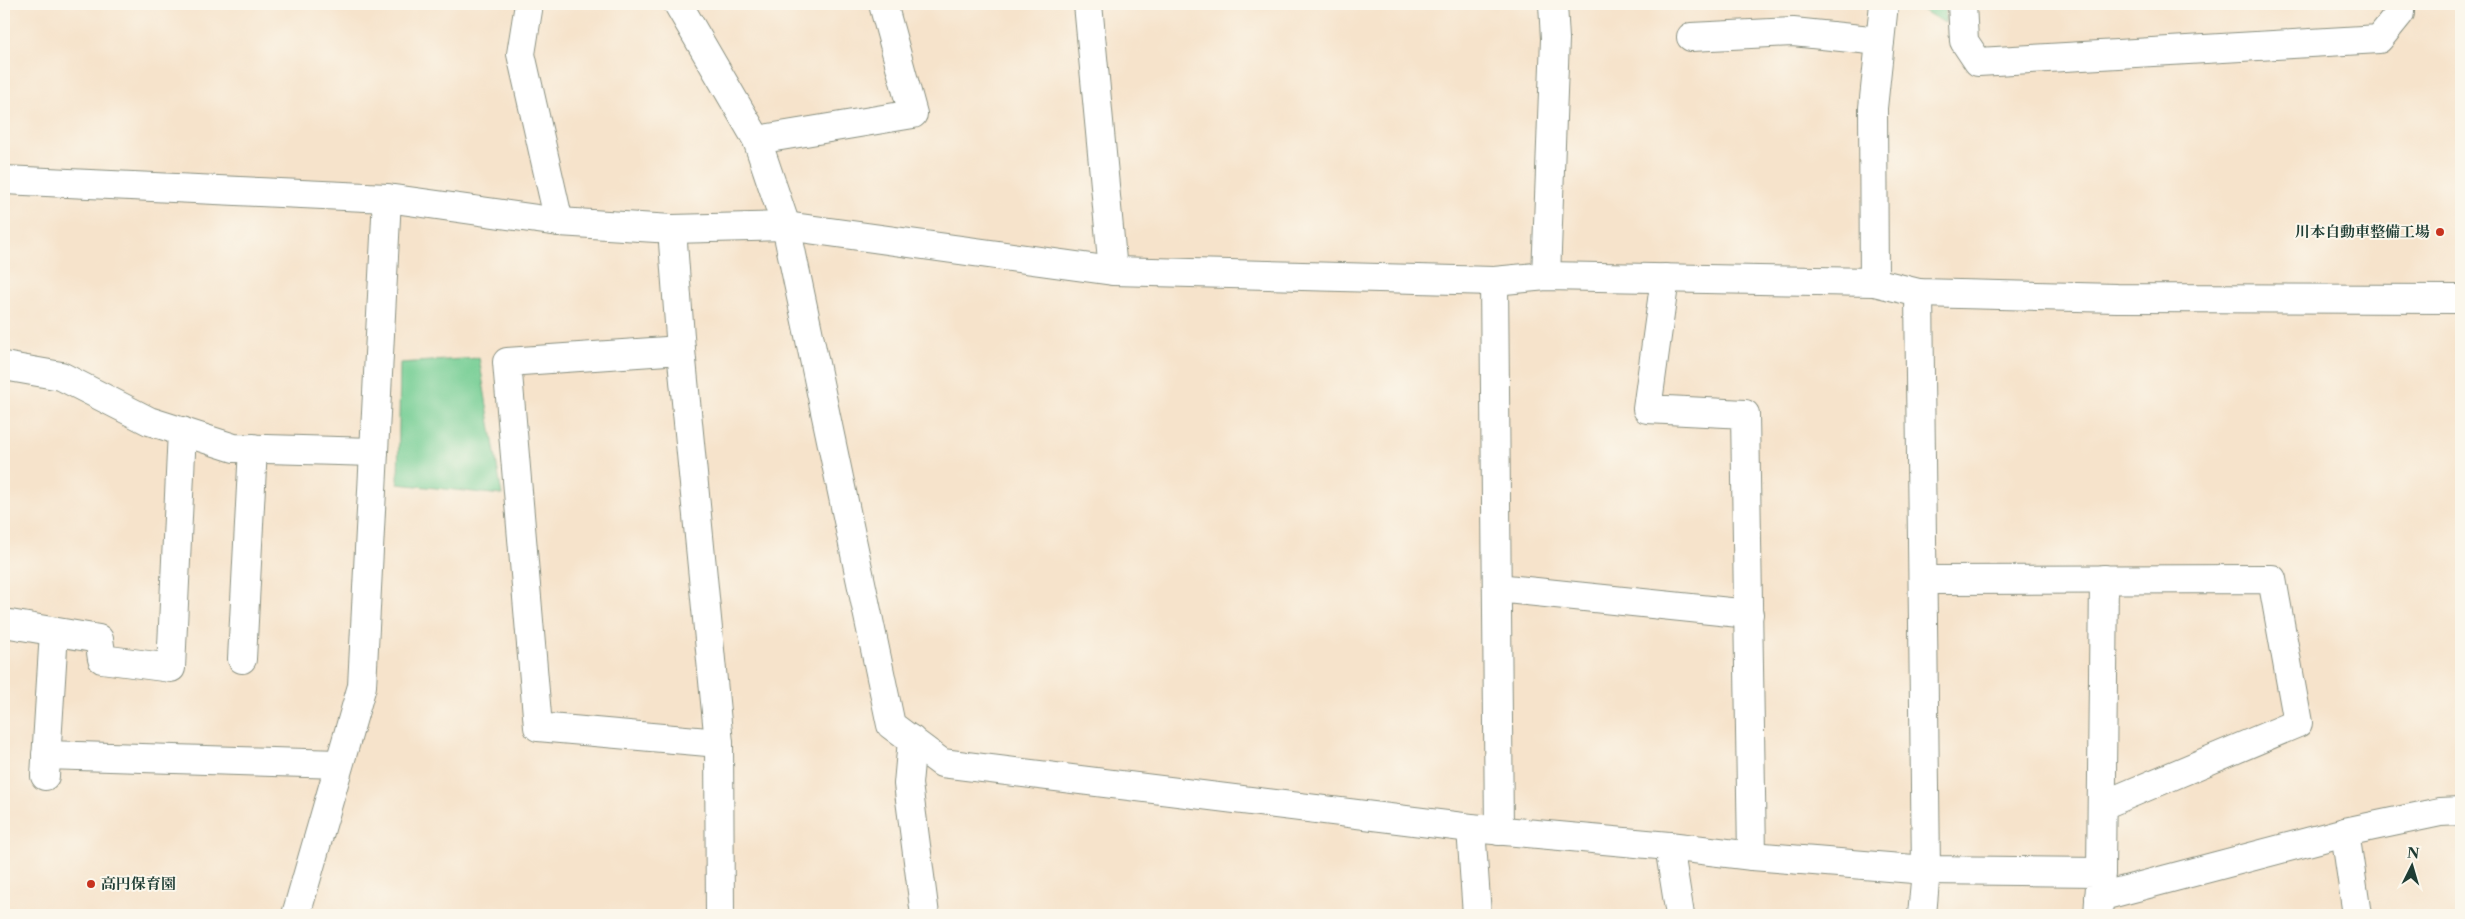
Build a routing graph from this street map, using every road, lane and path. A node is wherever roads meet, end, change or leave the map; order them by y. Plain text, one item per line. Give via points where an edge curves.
1 (529, 4) edge
2 (678, 4) edge
3 (883, 4) edge
4 (1088, 4) edge
5 (1553, 4) edge
6 (1884, 4) edge
7 (1962, 4) edge
8 (2400, 4) edge
9 (1691, 36) dead end
10 (1880, 40) junction
11 (757, 140) junction
12 (4, 180) edge
13 (387, 198) junction
14 (559, 222) junction
15 (786, 226) junction
16 (672, 229) junction
17 (1113, 271) junction
18 (1546, 276) junction
19 (1665, 278) junction
20 (1494, 280) junction
21 (1874, 282) junction
22 (1920, 293) junction
23 (2461, 299) edge
24 (681, 350) junction
25 (4, 366) edge
26 (182, 431) junction
27 (254, 448) junction
28 (374, 452) junction
29 (2104, 579) junction
30 (1922, 580) junction
31 (1497, 588) junction
32 (1749, 614) junction
33 (4, 624) edge
34 (54, 632) junction
35 (242, 660) dead end
36 (912, 740) junction
37 (719, 743) junction
38 (340, 764) junction
39 (2103, 805) junction
40 (2461, 810) edge
41 (1471, 828) junction
42 (1500, 831) junction
43 (2345, 832) junction
44 (1669, 846) junction
45 (1752, 856) junction
46 (1926, 870) junction
47 (2099, 895) edge
48 (296, 915) edge
49 (720, 915) edge
50 (924, 915) edge
51 (1477, 915) edge
52 (1680, 915) edge
53 (1922, 915) edge
54 (2356, 915) edge

1 - 14 street via 521,54
2 - 11 street
3 - 11 street via 913,114
4 - 17 street
5 - 18 street via 1555,39
6 - 10 street
7 - 8 street via 1964,41 1978,62 2379,39 2400,12
9 - 10 street via 1793,32
10 - 21 street via 1873,108
11 - 15 street
12 - 13 street
13 - 14 street
13 - 28 street
14 - 16 street
15 - 16 street
15 - 17 street
15 - 36 street via 891,725
16 - 24 street
17 - 20 street
18 - 19 street
18 - 20 street
19 - 21 street
19 - 32 street via 1648,409 1745,414
20 - 31 street
21 - 22 street
22 - 23 street via 2127,298
22 - 30 street
24 - 37 street
24 - 37 street via 506,362 538,727
25 - 26 street via 61,376 149,421
26 - 27 street via 234,448
26 - 34 street via 171,668 102,659 98,639
27 - 28 street
27 - 35 street
28 - 38 street via 362,686
29 - 30 street
29 - 39 street
29 - 39 street via 2272,579 2298,723
30 - 46 street
31 - 32 street
31 - 42 street
32 - 45 street
33 - 34 street
34 - 38 street via 45,765
36 - 41 street via 942,763
36 - 50 street via 908,784
37 - 49 street
38 - 48 street
39 - 47 street
40 - 43 street
41 - 42 street
41 - 51 street
42 - 44 street
43 - 47 street
43 - 54 street
44 - 45 street
44 - 52 street
45 - 46 street
46 - 47 street
46 - 53 street

